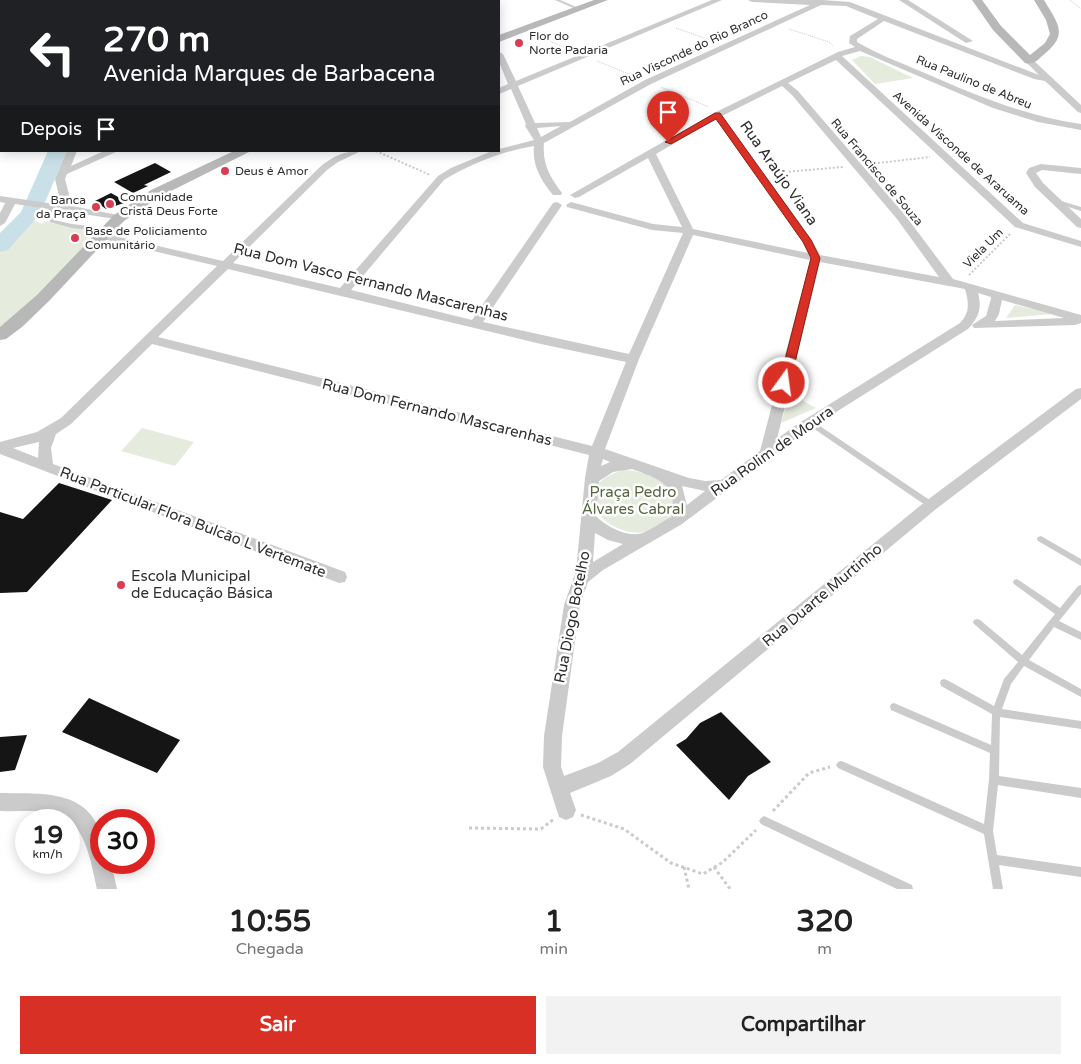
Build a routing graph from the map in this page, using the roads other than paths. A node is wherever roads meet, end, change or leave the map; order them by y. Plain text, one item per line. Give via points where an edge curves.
1 (556, 0) edge
2 (602, 0) edge
3 (718, 0) edge
4 (752, 0) edge
5 (903, 0) edge
6 (977, 0) edge
7 (1039, 0) edge
8 (822, 2) junction
9 (579, 9) junction
10 (884, 18) junction
11 (500, 39) edge
12 (969, 41) dead end
13 (861, 48) junction
14 (839, 55) junction
15 (500, 56) edge
16 (1029, 61) junction
17 (543, 73) junction
18 (509, 74) junction
19 (1050, 79) junction
20 (782, 82) junction
21 (513, 85) junction
22 (500, 91) edge
23 (1081, 110) edge
24 (720, 114) junction
25 (576, 122) junction
26 (530, 126) junction
27 (1081, 127) edge
28 (539, 142) junction
29 (72, 152) edge
30 (111, 152) edge
31 (243, 152) edge
32 (354, 152) edge
33 (500, 152) edge
34 (500, 152) edge
35 (650, 152) junction
36 (1081, 171) edge
37 (62, 173) junction
38 (0, 199) edge
39 (557, 199) junction
40 (12, 200) junction
41 (573, 200) junction
42 (1058, 202) junction
43 (50, 205) junction
44 (68, 208) junction
45 (1081, 209) edge
46 (119, 218) junction
47 (0, 223) edge
48 (1081, 225) edge
49 (684, 231) junction
50 (105, 233) junction
51 (1081, 244) edge
52 (816, 258) junction
53 (226, 264) junction
54 (960, 284) junction
55 (343, 292) junction
56 (997, 294) junction
57 (1081, 320) edge
58 (476, 323) junction
59 (984, 325) junction
60 (964, 326) junction
61 (0, 335) edge
62 (150, 339) junction
63 (633, 359) junction
64 (1081, 392) edge
65 (809, 422) junction
66 (50, 431) junction
67 (0, 448) edge
68 (597, 452) junction
69 (766, 454) junction
70 (636, 465) junction
71 (47, 466) junction
72 (661, 474) junction
73 (592, 478) junction
74 (724, 485) junction
75 (931, 504) junction
76 (589, 518) junction
77 (677, 520) junction
78 (646, 539) junction
79 (1041, 539) dead end
80 (1081, 563) edge
81 (339, 577) dead end
82 (582, 578) junction
83 (1017, 582) dead end
84 (1081, 588) edge
85 (1060, 613) junction
86 (976, 622) dead end
87 (1053, 622) junction
88 (1081, 636) edge
89 (1024, 662) junction
90 (944, 684) dead end
91 (1081, 693) edge
92 (894, 707) dead end
93 (996, 712) junction
94 (1081, 726) edge
95 (995, 751) junction
96 (841, 764) road end
97 (994, 780) junction
98 (558, 788) junction
99 (1081, 793) edge
100 (0, 802) edge
101 (566, 810) road end
102 (764, 821) road end
103 (988, 831) junction
104 (993, 859) junction
105 (1081, 872) edge
106 (107, 889) edge
107 (908, 889) edge
108 (998, 889) edge

1 - 9 lane
2 - 9 main road
3 - 17 street
4 - 8 street
5 - 12 street
6 - 16 main road via 997,28
7 - 16 street via 1057,33 1043,51
8 - 10 street, Rua Visconde do Rio Branco via 847,4
8 - 25 street, Rua Visconde do Rio Branco via 648,82
9 - 11 main road
10 - 13 street via 853,38 853,43
10 - 19 street, Rua Visconde do Rio Branco
13 - 14 street
13 - 27 street, Rua Paulino de Abreu via 1016,114
14 - 20 street
14 - 51 street, Avenida Visconde de Araruama via 1019,225
15 - 18 street
16 - 19 street
17 - 18 street
17 - 21 street
18 - 21 street
19 - 23 street
20 - 24 street
20 - 54 street, Rua Francisco de Souza
21 - 22 street
21 - 26 street
24 - 35 street
24 - 52 street, Rua Araújo Viana
25 - 26 street, Rua Visconde do Rio Branco
25 - 28 street, Rua Visconde do Rio Branco
26 - 28 street
28 - 33 street
28 - 39 street via 537,156 540,169
29 - 37 street
30 - 37 street
31 - 46 main road via 156,193
32 - 53 street via 324,168
34 - 55 street via 441,178
35 - 41 street
35 - 49 street
36 - 42 street via 1041,167 1032,170 1032,177
37 - 44 street via 60,183
38 - 40 street
39 - 41 street
39 - 58 street
40 - 43 street
40 - 47 street
41 - 49 street via 635,223
42 - 45 lane
42 - 48 street
43 - 44 street
43 - 50 lane via 48,214 52,221
44 - 46 street
46 - 50 main road
49 - 52 street
49 - 63 street, Rua Diogo Botelho
50 - 53 street, Rua Dom Vasco Fernando Mascarenhas
50 - 61 main road via 43,298
52 - 54 street
52 - 69 street
53 - 55 street, Rua Dom Vasco Fernando Mascarenhas
53 - 62 street
54 - 56 street
54 - 60 street, Rua Rolim de Moura via 976,306
55 - 58 street, Rua Dom Vasco Fernando Mascarenhas
56 - 57 street
56 - 59 street via 995,309
57 - 59 street, Rua Rolim de Moura
58 - 63 street, Rua Dom Vasco Fernando Mascarenhas
59 - 60 street, Rua Rolim de Moura
60 - 65 street, Rua Rolim de Moura
62 - 66 street via 72,416
62 - 68 street, Rua Dom Fernando Mascarenhas
63 - 68 street, Rua Diogo Botelho
64 - 75 street, Rua Duarte Murtinho
65 - 69 street, Rua Rolim de Moura
65 - 75 lane
66 - 67 street
66 - 71 street, Rua Particular Flora Bulcão L Vertemate via 43,450
67 - 71 street, Rua Particular Flora Bulcão L Vertemate
68 - 70 street, Rua Dom Fernando Mascarenhas
68 - 73 street, Rua Diogo Botelho
69 - 74 street, Rua Rolim de Moura
70 - 72 street, Rua Dom Fernando Mascarenhas
70 - 73 street via 610,467
71 - 81 street, Rua Particular Flora Bulcão L Vertemate
72 - 74 street, Rua Dom Fernando Mascarenhas via 693,484
72 - 77 street via 679,495 681,508
73 - 76 street, Rua Diogo Botelho
74 - 77 street, Rua Rolim de Moura
75 - 98 street, Rua Duarte Murtinho via 624,758 604,770
76 - 78 street via 612,536
76 - 82 street, Rua Diogo Botelho
77 - 78 street, Rua Rolim de Moura
78 - 82 street, Rua Rolim de Moura
79 - 80 lane
82 - 98 street, Rua Diogo Botelho via 572,605 554,726 552,767
83 - 85 lane
84 - 85 lane
85 - 87 lane
86 - 89 lane
87 - 88 lane
87 - 89 lane
89 - 91 lane
89 - 93 lane via 1008,682
90 - 93 lane
92 - 95 lane
93 - 94 lane
93 - 95 lane
95 - 97 lane
96 - 103 lane
97 - 99 lane
97 - 103 lane
98 - 101 street, Rua Diogo Botelho
100 - 106 street via 51,803 82,817 95,841
102 - 107 lane
103 - 104 lane
104 - 105 lane
104 - 108 lane

